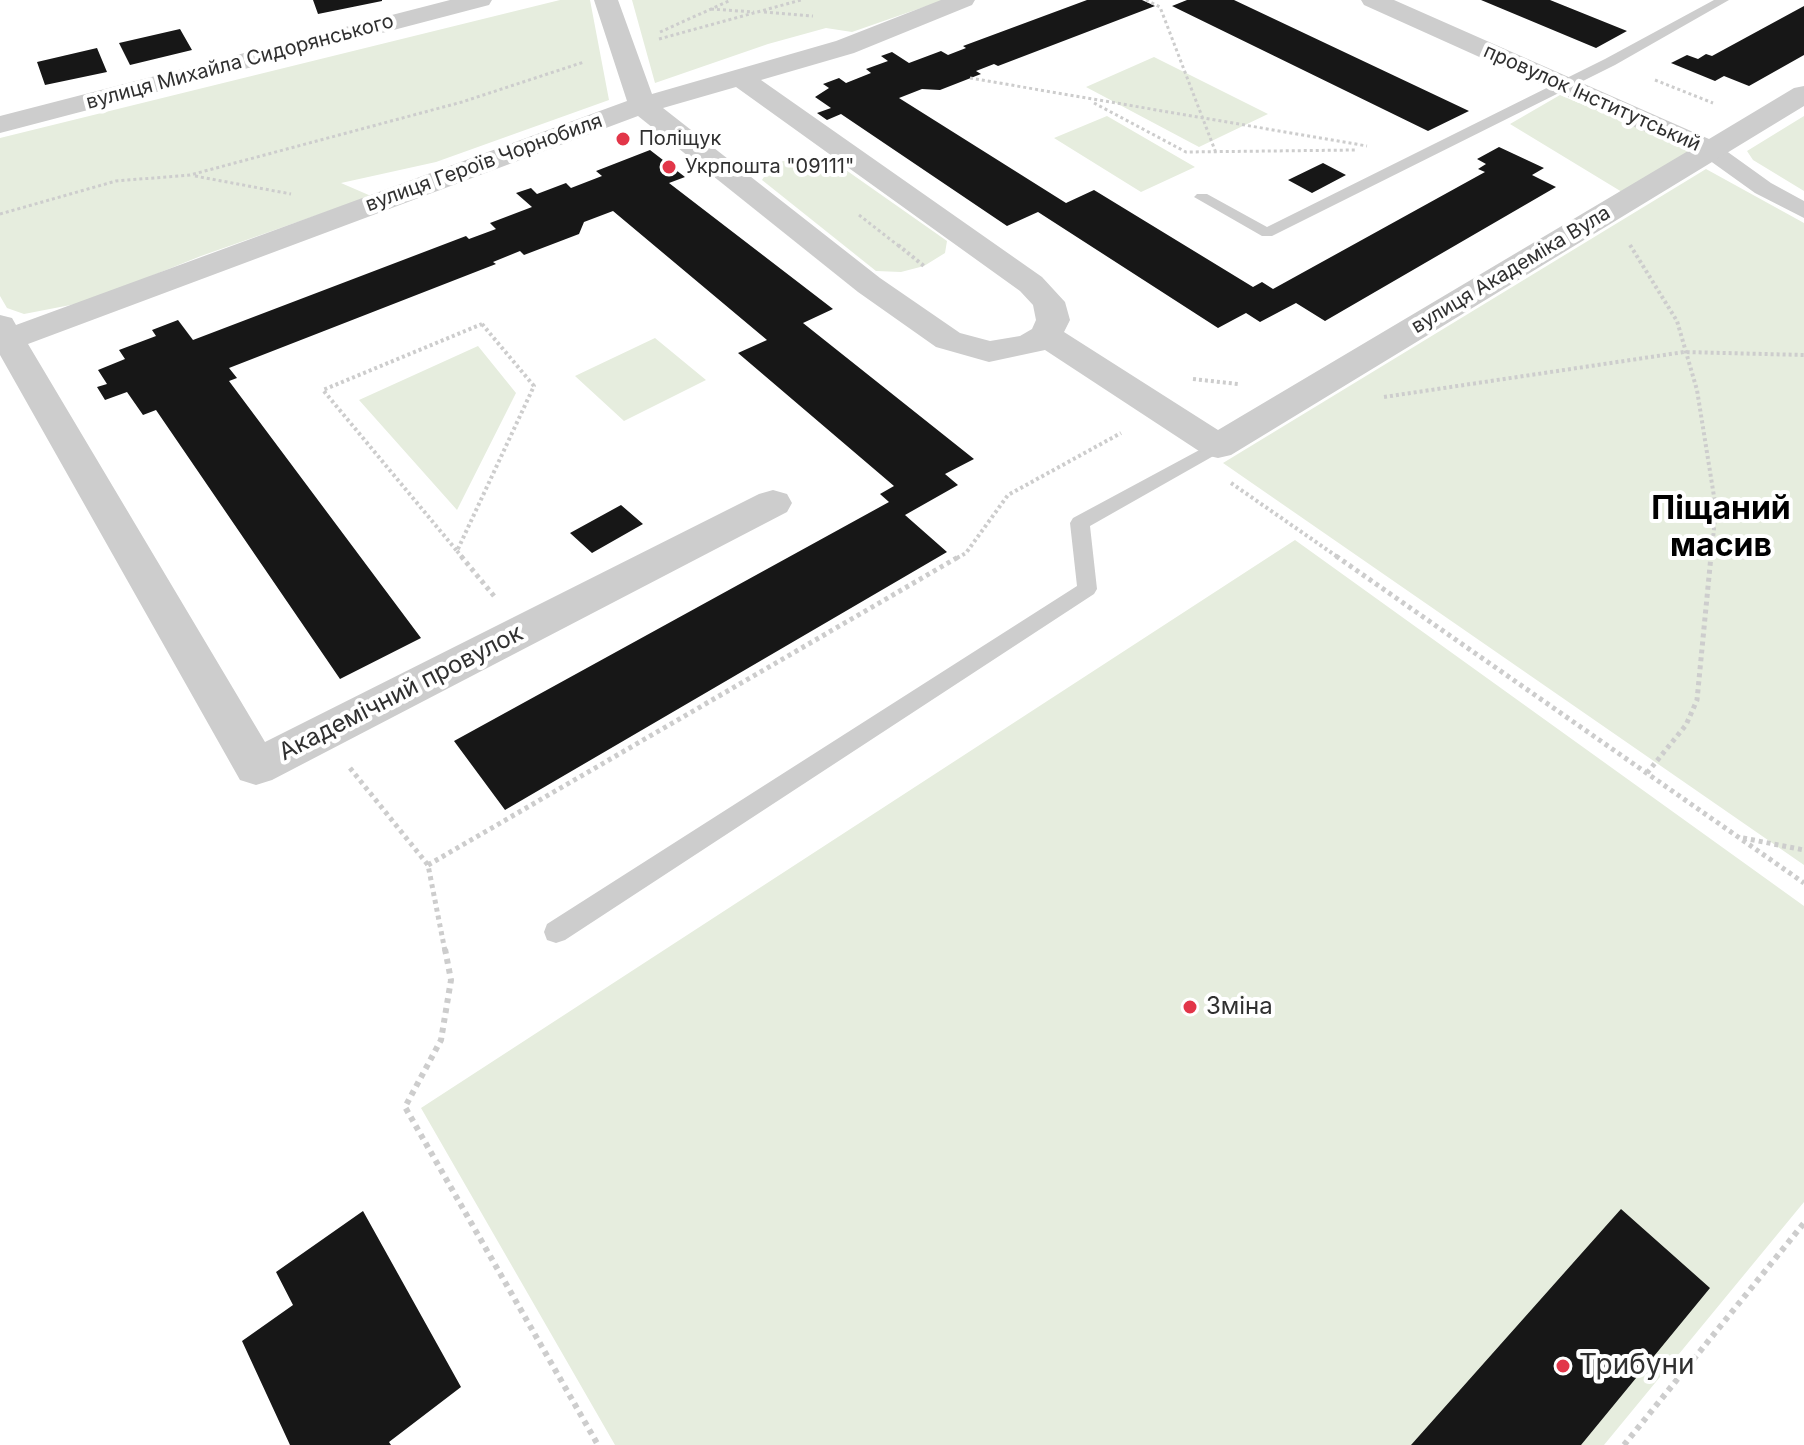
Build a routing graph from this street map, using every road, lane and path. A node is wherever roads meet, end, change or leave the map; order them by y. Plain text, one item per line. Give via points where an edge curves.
1 (480, 0) edge
2 (606, 0) edge
3 (731, 0) edge
4 (801, 0) edge
5 (963, 0) edge
6 (1146, 0) edge
7 (1373, 0) edge
8 (1723, 0) edge
9 (711, 9) junction
10 (757, 12) junction
11 (815, 16) dead end
12 (623, 49) junction
13 (1610, 62) junction
14 (738, 76) junction
15 (970, 78) dead end
16 (1559, 85) junction
17 (1804, 94) edge
18 (1090, 101) junction
19 (642, 105) junction
20 (1767, 116) junction
21 (1202, 119) junction
22 (0, 125) edge
23 (1391, 150) junction
24 (1710, 150) junction
25 (1216, 153) junction
26 (1423, 155) junction
27 (1202, 197) dead end
28 (1804, 211) edge
29 (1607, 212) junction
30 (857, 213) dead end
31 (0, 214) edge
32 (924, 266) dead end
33 (4, 332) edge
34 (1046, 335) junction
35 (1684, 352) junction
36 (1804, 355) edge
37 (1185, 377) dead end
38 (1306, 393) junction
39 (1382, 397) dead end
40 (1129, 428) dead end
41 (1207, 452) junction
42 (773, 503) dead end
43 (457, 551) junction
44 (523, 630) junction
45 (322, 733) junction
46 (1647, 773) junction
47 (1738, 837) junction
48 (1804, 850) edge
49 (428, 865) junction
50 (1804, 883) edge
51 (556, 932) dead end
52 (1804, 1223) edge
53 (598, 1445) edge
54 (1624, 1445) edge

1 - 22 street, вулиця Михайла Сидорянського
2 - 12 street
3 - 9 path
4 - 10 path
5 - 14 street, вулиця Героїв Чорнобиля via 845,47
6 - 21 path via 1160,7
7 - 16 street, провулок Інститутський
8 - 13 lane
9 - 10 path
9 - 12 path
10 - 11 path
10 - 12 path
12 - 19 street
12 - 31 path via 462,102 190,175 116,181
13 - 16 lane
13 - 20 path via 1718,105
14 - 19 street, вулиця Героїв Чорнобиля
14 - 34 street via 1031,284 1049,302 1053,320
15 - 18 path
16 - 24 street, провулок Інститутський
16 - 26 lane
17 - 20 street, вулиця Академіка Вула
18 - 21 path
18 - 25 path via 1186,152
19 - 33 street, вулиця Героїв Чорнобиля
19 - 34 street via 869,285 948,340 989,352 1030,344
20 - 24 street, вулиця Академіка Вула
21 - 23 path
21 - 25 path
23 - 25 path
23 - 26 path
24 - 28 street, провулок Інститутський
24 - 29 street, вулиця Академіка Вула
26 - 27 lane via 1267,233
29 - 35 path via 1677,321
29 - 38 street, вулиця Академіка Вула
30 - 32 path
33 - 45 street, Академічний провулок via 256,767
34 - 41 street
35 - 36 path
35 - 39 path
35 - 46 path via 1697,390 1716,509 1697,700 1686,725
37 - 38 path
38 - 41 street, вулиця Академіка Вула
40 - 49 path via 1008,495 966,553
41 - 46 path
41 - 51 lane via 1080,523 1087,589
42 - 44 street, Академічний провулок
43 - 43 path via 534,386 482,324 323,390
43 - 44 path
44 - 45 street, Академічний провулок
45 - 49 path
46 - 47 path
47 - 48 path
47 - 50 path
49 - 53 path via 451,980 441,1040 405,1107
52 - 54 path

